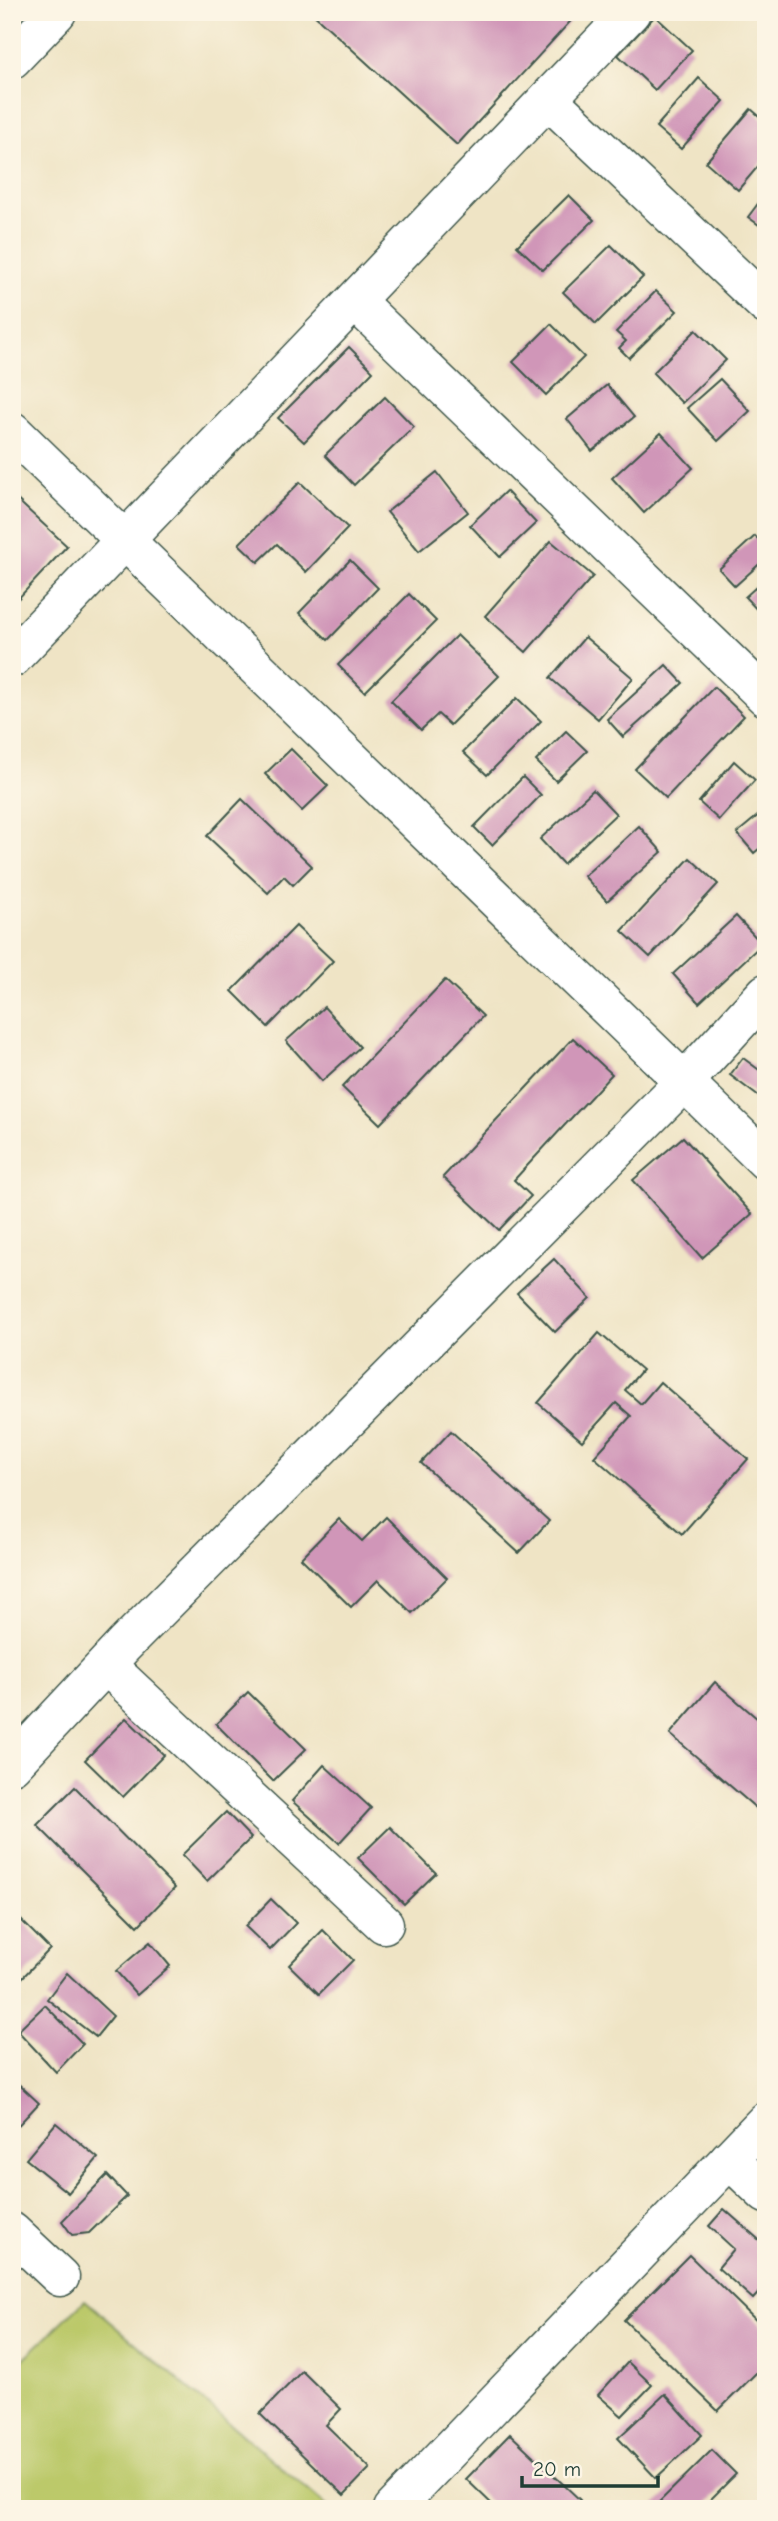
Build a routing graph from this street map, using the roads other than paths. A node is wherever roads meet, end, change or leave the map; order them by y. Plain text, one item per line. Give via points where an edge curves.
1 (57, 12) edge
2 (631, 12) edge
3 (12, 59) edge
4 (548, 99) junction
5 (355, 302) junction
6 (766, 305) edge
7 (12, 431) edge
8 (126, 541) junction
9 (12, 658) edge
10 (766, 697) edge
11 (766, 993) edge
12 (684, 1082) junction
13 (766, 1161) edge
14 (106, 1665) junction
15 (12, 1765) edge
16 (384, 1924) dead end
17 (766, 2121) edge
18 (729, 2158) junction
19 (766, 2194) edge
20 (12, 2232) edge
21 (60, 2277) dead end
22 (393, 2509) edge

1 - 3 street
2 - 4 street
4 - 5 street
4 - 6 street
5 - 8 street
5 - 10 street
7 - 8 street
8 - 9 street
8 - 12 street
11 - 12 street
12 - 13 street
12 - 14 street
14 - 15 street
14 - 16 street
17 - 18 street
18 - 19 street
18 - 22 street
20 - 21 street

